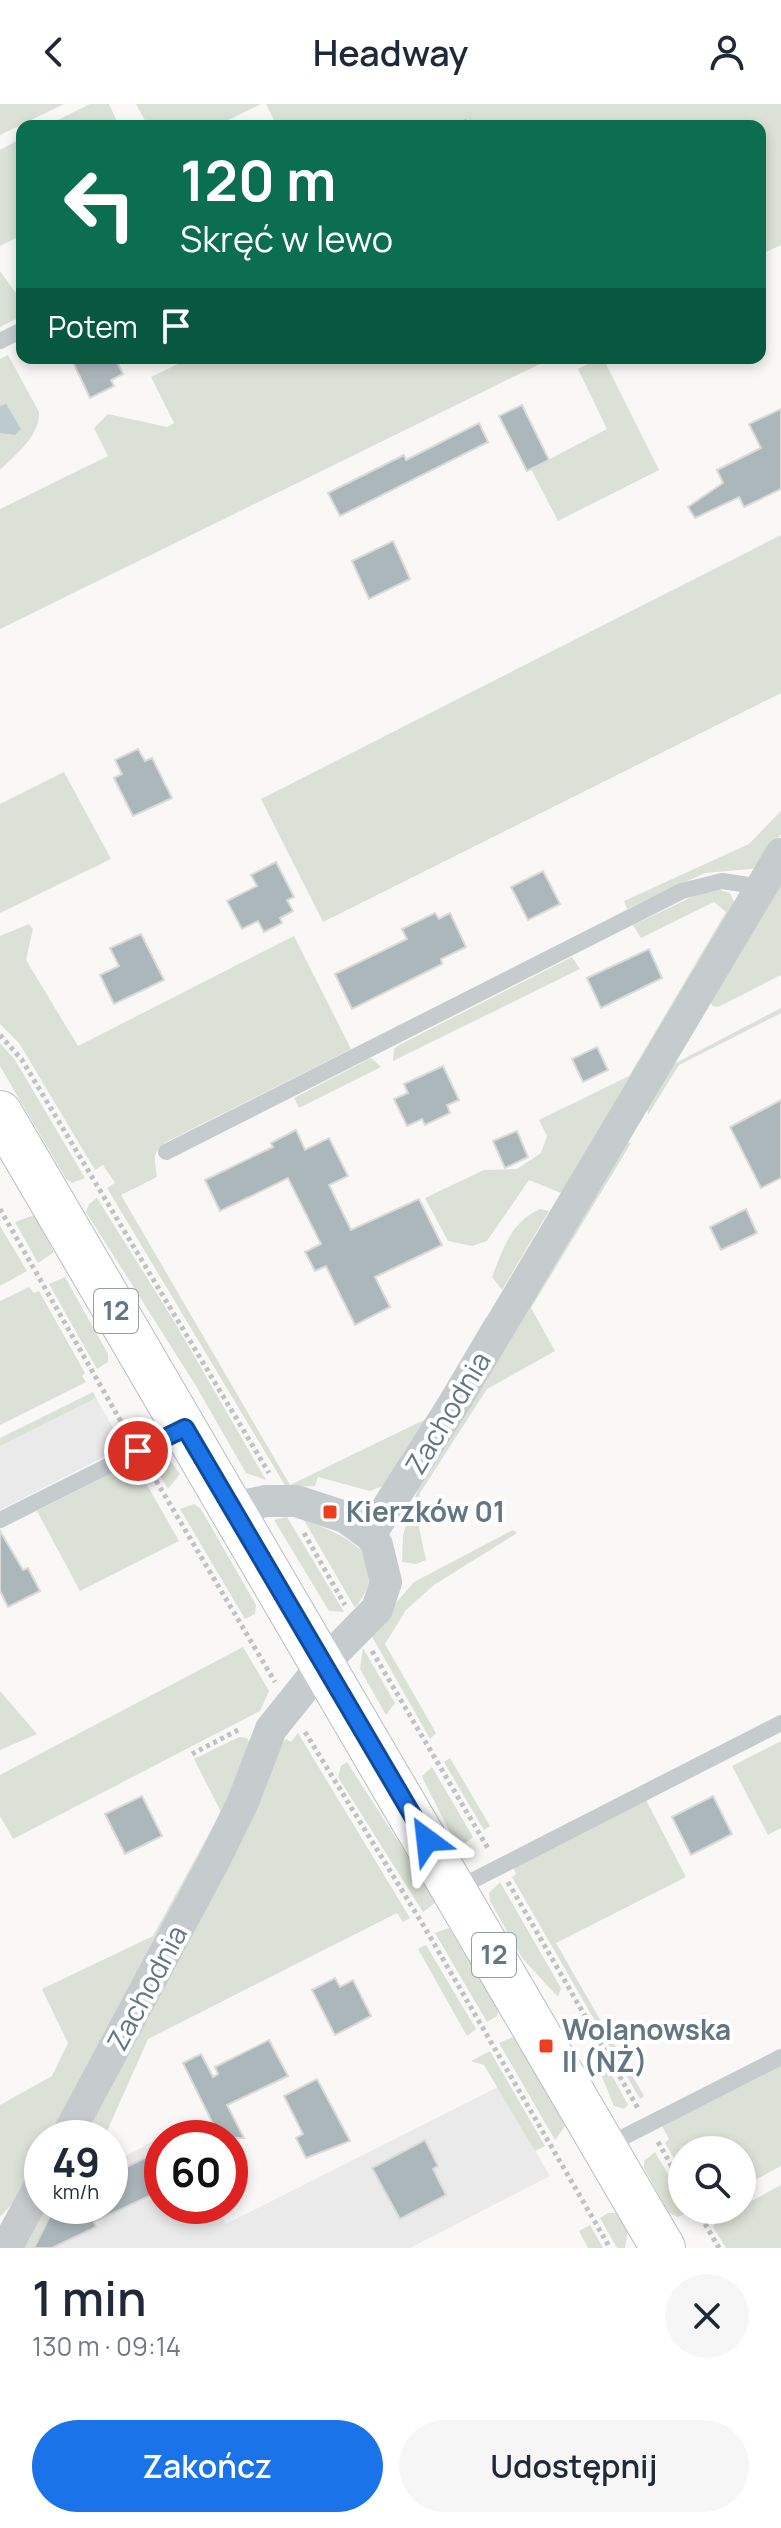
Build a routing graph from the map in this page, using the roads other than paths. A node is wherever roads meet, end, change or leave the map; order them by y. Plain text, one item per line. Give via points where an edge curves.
1 (781, 854) edge
2 (762, 887) junction
3 (0, 1113) edge
4 (166, 1152) dead end
5 (185, 1428) junction
6 (233, 1508) junction
7 (0, 1520) edge
8 (370, 1535) junction
9 (324, 1663) junction
10 (781, 1723) edge
11 (456, 1889) junction
12 (781, 2057) edge
13 (76, 2120) edge
14 (604, 2147) junction
15 (24, 2215) edge
16 (6, 2248) edge
17 (663, 2248) edge

1 - 2 street, Zachodnia
2 - 4 lane via 722,881 682,891
2 - 8 street, Zachodnia
3 - 5 main road, 12
5 - 6 main road, 12
5 - 7 lane
6 - 8 street via 296,1501 345,1517
6 - 9 main road, 12
8 - 9 street, Zachodnia via 384,1566 382,1598
9 - 11 main road, 12
9 - 13 street, Zachodnia via 271,1729 215,1859
10 - 11 lane
11 - 14 main road, 12
12 - 14 lane
14 - 17 main road, 12
15 - 16 street

